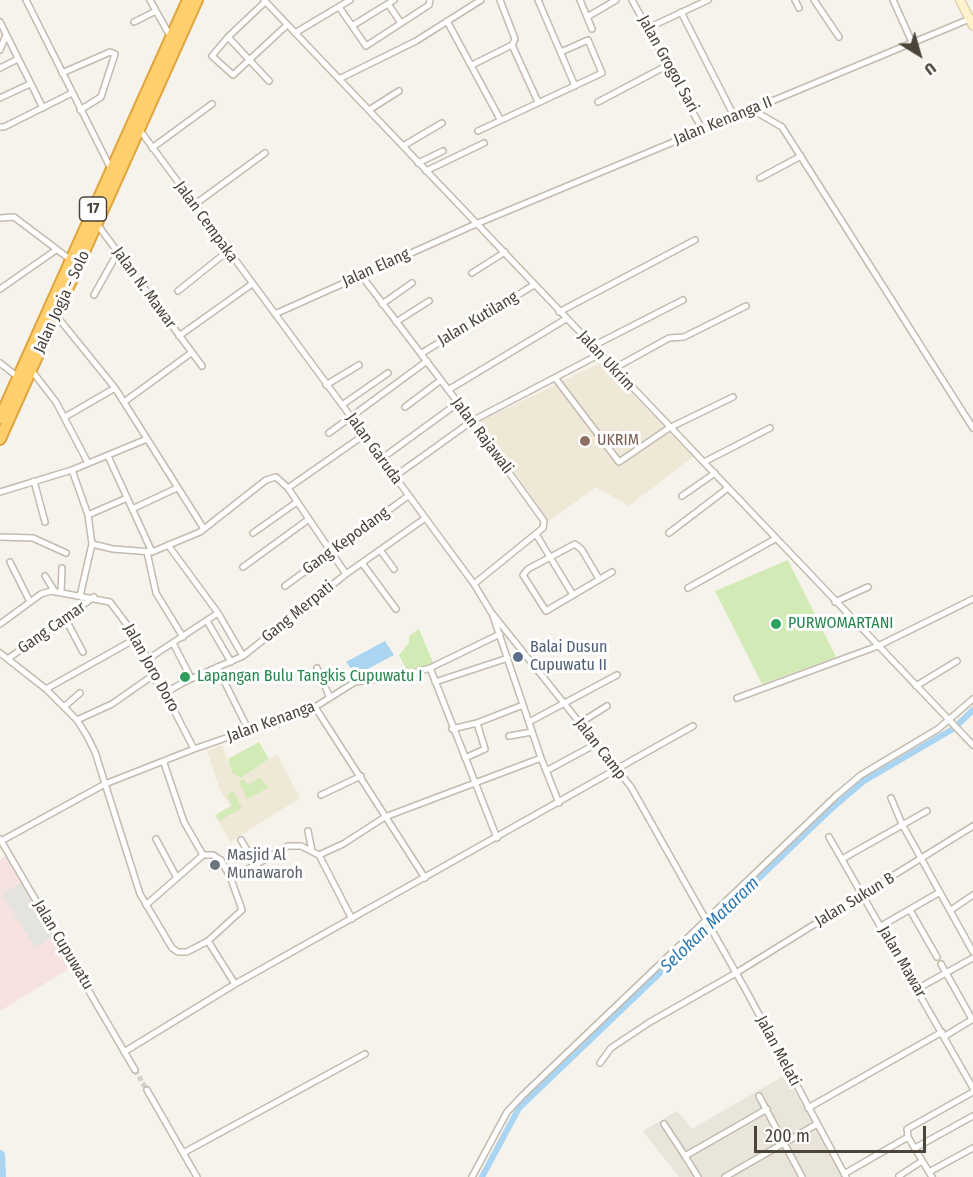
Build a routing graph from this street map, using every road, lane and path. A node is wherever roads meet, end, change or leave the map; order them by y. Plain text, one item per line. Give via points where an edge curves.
1 (26, 0) edge
2 (150, 0) edge
3 (188, 0) edge
4 (197, 0) edge
5 (350, 0) edge
6 (394, 0) edge
7 (430, 0) edge
8 (481, 0) edge
9 (500, 0) edge
10 (538, 0) edge
11 (580, 0) edge
12 (616, 0) edge
13 (632, 0) edge
14 (687, 0) edge
15 (708, 0) edge
16 (795, 0) edge
17 (814, 0) edge
18 (893, 0) edge
19 (960, 0) edge
20 (264, 1) edge
21 (388, 4) junction
22 (339, 7) junction
23 (691, 8) junction
24 (799, 8) dead end
25 (156, 11) junction
26 (681, 12) junction
27 (587, 18) junction
28 (447, 21) junction
29 (972, 21) edge
30 (0, 22) edge
31 (134, 22) dead end
32 (400, 22) junction
33 (287, 25) junction
34 (352, 26) junction
35 (648, 28) junction
36 (592, 29) dead end
37 (295, 33) junction
38 (6, 35) junction
39 (171, 37) junction
40 (228, 37) junction
41 (839, 37) dead end
42 (912, 42) junction
43 (512, 45) junction
44 (0, 50) edge
45 (561, 52) junction
46 (18, 59) junction
47 (250, 59) junction
48 (472, 65) junction
49 (668, 65) junction
50 (0, 68) edge
51 (62, 73) junction
52 (339, 79) junction
53 (269, 81) dead end
54 (30, 84) junction
55 (575, 86) junction
56 (399, 91) dead end
57 (72, 93) junction
58 (0, 98) edge
59 (538, 102) junction
60 (598, 102) dead end
61 (212, 104) dead end
62 (43, 108) junction
63 (751, 109) junction
64 (80, 110) junction
65 (369, 110) junction
66 (734, 116) junction
67 (501, 119) junction
68 (442, 123) dead end
69 (0, 127) edge
70 (139, 129) junction
71 (702, 129) junction
72 (478, 131) dead end
73 (484, 143) dead end
74 (403, 146) junction
75 (152, 148) junction
76 (443, 151) dead end
77 (265, 153) dead end
78 (801, 156) junction
79 (418, 163) junction
80 (111, 169) junction
81 (426, 171) junction
82 (760, 178) dead end
83 (194, 205) junction
84 (0, 218) edge
85 (97, 224) junction
86 (476, 224) junction
87 (695, 240) dead end
88 (56, 250) junction
89 (228, 251) junction
90 (118, 252) junction
91 (505, 252) junction
92 (70, 260) junction
93 (472, 273) dead end
94 (361, 275) junction
95 (412, 283) dead end
96 (252, 284) junction
97 (534, 285) junction
98 (0, 289) edge
99 (178, 291) dead end
100 (93, 295) dead end
101 (683, 300) dead end
102 (429, 301) dead end
103 (382, 304) junction
104 (746, 306) dead end
105 (559, 312) junction
106 (52, 313) junction
107 (275, 314) junction
108 (566, 319) junction
109 (396, 322) junction
110 (179, 336) junction
111 (592, 346) junction
112 (191, 353) junction
113 (422, 353) junction
114 (600, 354) junction
115 (427, 361) junction
116 (0, 363) edge
117 (359, 365) dead end
118 (202, 366) dead end
119 (613, 369) junction
120 (31, 370) junction
121 (388, 373) dead end
122 (18, 376) junction
123 (556, 379) junction
124 (441, 381) junction
125 (326, 385) junction
126 (115, 388) junction
127 (448, 390) junction
128 (733, 397) dead end
129 (124, 402) junction
130 (458, 403) junction
131 (342, 405) junction
132 (405, 407) dead end
133 (65, 417) junction
134 (351, 417) junction
135 (0, 418) edge
136 (472, 421) junction
137 (669, 428) junction
138 (770, 428) dead end
139 (973, 428) edge
140 (329, 433) dead end
141 (364, 435) junction
142 (0, 439) edge
143 (147, 439) junction
144 (108, 456) junction
145 (381, 459) junction
146 (704, 462) junction
147 (88, 463) junction
148 (72, 470) junction
149 (714, 474) junction
150 (394, 477) junction
151 (34, 482) junction
152 (177, 488) junction
153 (288, 488) junction
154 (728, 488) junction
155 (0, 492) edge
156 (408, 496) junction
157 (682, 496) dead end
158 (127, 498) junction
159 (297, 502) junction
160 (132, 509) junction
161 (88, 515) junction
162 (309, 519) junction
163 (424, 519) junction
164 (45, 522) dead end
165 (204, 529) junction
166 (253, 533) dead end
167 (669, 533) dead end
168 (536, 534) junction
169 (0, 537) edge
170 (775, 539) junction
171 (92, 544) junction
172 (168, 545) junction
173 (380, 550) junction
174 (150, 552) junction
175 (332, 552) junction
176 (66, 553) dead end
177 (550, 556) junction
178 (10, 562) dead end
179 (362, 563) junction
180 (243, 567) dead end
181 (62, 568) dead end
182 (394, 569) dead end
183 (612, 572) dead end
184 (346, 574) junction
185 (45, 576) dead end
186 (599, 579) junction
187 (474, 584) junction
188 (285, 586) dead end
189 (868, 587) dead end
190 (688, 588) dead end
191 (58, 592) junction
192 (573, 595) junction
193 (80, 596) junction
194 (94, 597) junction
195 (973, 599) edge
196 (30, 602) junction
197 (835, 602) junction
198 (396, 609) dead end
199 (491, 612) junction
200 (218, 613) junction
201 (66, 620) junction
202 (207, 621) junction
203 (0, 624) edge
204 (500, 634) junction
205 (183, 637) junction
206 (137, 638) junction
207 (173, 643) junction
208 (878, 646) junction
209 (82, 652) dead end
210 (0, 653) edge
211 (243, 656) junction
212 (9, 658) junction
213 (508, 658) junction
214 (148, 659) junction
215 (231, 662) junction
216 (957, 662) dead end
217 (217, 667) junction
218 (317, 668) dead end
219 (430, 668) junction
220 (617, 675) dead end
221 (153, 676) junction
222 (191, 678) junction
223 (435, 682) junction
224 (916, 686) junction
225 (46, 688) junction
226 (80, 693) dead end
227 (165, 693) junction
228 (330, 698) junction
229 (737, 698) dead end
230 (973, 699) edge
231 (564, 703) junction
232 (523, 705) junction
233 (607, 706) dead end
234 (64, 707) junction
235 (315, 707) junction
236 (77, 720) junction
237 (529, 722) junction
238 (951, 722) junction
239 (477, 723) junction
240 (580, 723) junction
241 (693, 726) dead end
242 (452, 729) junction
243 (249, 731) junction
244 (532, 732) junction
245 (973, 732) edge
246 (509, 736) dead end
247 (965, 736) junction
248 (596, 744) junction
249 (973, 745) edge
250 (194, 749) junction
251 (465, 758) junction
252 (540, 758) junction
253 (164, 763) junction
254 (616, 769) junction
255 (546, 771) junction
256 (361, 776) junction
257 (474, 781) junction
258 (105, 784) junction
259 (321, 795) dead end
260 (891, 798) dead end
261 (559, 803) junction
262 (927, 811) dead end
263 (385, 817) junction
264 (902, 824) junction
265 (972, 829) edge
266 (308, 831) dead end
267 (829, 837) dead end
268 (497, 838) junction
269 (156, 839) dead end
270 (1, 840) edge
271 (241, 840) dead end
272 (312, 851) junction
273 (203, 855) junction
274 (319, 855) junction
275 (842, 859) junction
276 (921, 860) junction
277 (256, 866) junction
278 (177, 878) junction
279 (425, 878) junction
280 (231, 879) junction
281 (940, 892) junction
282 (862, 895) junction
283 (973, 895) edge
284 (146, 905) junction
285 (910, 910) junction
286 (951, 910) junction
287 (352, 919) junction
288 (707, 924) junction
289 (881, 926) junction
290 (208, 941) junction
291 (973, 952) edge
292 (937, 957) dead end
293 (973, 957) edge
294 (941, 964) dead end
295 (736, 973) junction
296 (946, 973) junction
297 (235, 984) junction
298 (917, 989) junction
299 (973, 1019) edge
300 (944, 1034) junction
301 (124, 1052) junction
302 (365, 1054) dead end
303 (600, 1064) dead end
304 (135, 1070) tunnel mouth
305 (973, 1088) edge
306 (147, 1090) tunnel mouth
307 (973, 1092) edge
308 (759, 1096) dead end
309 (808, 1108) junction
310 (767, 1109) junction
311 (973, 1116) edge
312 (664, 1124) dead end
313 (817, 1124) junction
314 (908, 1137) junction
315 (783, 1142) junction
316 (915, 1148) junction
317 (973, 1148) edge
318 (183, 1153) junction
319 (685, 1156) junction
320 (922, 1161) junction
321 (801, 1175) edge
322 (845, 1175) edge
323 (930, 1175) edge
324 (899, 1176) edge
325 (197, 1177) edge
326 (472, 1177) edge
327 (698, 1177) edge
328 (725, 1177) edge
329 (792, 1177) edge

1 - 51 street
2 - 25 street
3 - 39 highway, Jalan Jogja - Solo / 17
4 - 70 highway, Jalan Jogja - Solo / 17
5 - 22 street
6 - 21 street
7 - 32 street
8 - 28 street
9 - 43 street via 515,39
10 - 45 street
11 - 27 street
12 - 27 street
13 - 35 street, Jalan Grogol Sari
14 - 23 street
15 - 23 street
16 - 24 street
17 - 41 street
18 - 42 street
19 - 29 street
20 - 33 street, Jalan Ukrim
20 - 40 street
21 - 32 street
21 - 34 street
22 - 34 street
22 - 37 street
23 - 26 street
25 - 31 street
25 - 39 street
26 - 35 street
26 - 66 street
27 - 36 street
28 - 48 street
28 - 52 street
29 - 42 street, Jalan Kenanga II
30 - 38 street
32 - 34 street via 366,46
33 - 37 street, Jalan Ukrim
33 - 47 street
35 - 49 street, Jalan Grogol Sari
37 - 52 street, Jalan Ukrim
38 - 44 street
38 - 46 street
39 - 80 highway, Jalan Jogja - Solo / 17
40 - 47 street
40 - 47 street via 212,54 228,72 233,75
42 - 63 street, Jalan Kenanga II
43 - 48 street
43 - 59 street
45 - 55 street
45 - 55 street via 588,40 602,73
46 - 50 street
46 - 54 street
47 - 53 street
48 - 67 street
49 - 60 street
49 - 71 street, Jalan Grogol Sari
51 - 57 street
51 - 64 street via 106,53 115,54 100,97
52 - 65 street, Jalan Ukrim
54 - 58 street
54 - 62 street
55 - 59 street
56 - 65 street
57 - 62 street
57 - 64 street
59 - 67 street
61 - 75 street
62 - 69 street
63 - 66 street, Jalan Kenanga II
63 - 78 street via 777,121
64 - 80 street
65 - 74 street, Jalan Ukrim
66 - 71 street, Jalan Kenanga II
67 - 72 street
68 - 74 street
70 - 75 street, Jalan Cempaka
70 - 85 highway, Jalan Jogja - Solo / 17
71 - 86 street, Jalan Kenanga II
73 - 81 street
74 - 79 street, Jalan Ukrim
75 - 83 street, Jalan Cempaka
76 - 79 street
77 - 83 street
78 - 82 street
78 - 139 street
79 - 81 street, Jalan Ukrim
80 - 92 highway, Jalan Jogja - Solo / 17
81 - 86 street, Jalan Ukrim
83 - 89 street, Jalan Cempaka
84 - 88 street via 14,217
85 - 90 street, Jalan N. Mawar
85 - 106 highway, Jalan Jogja - Solo / 17
86 - 91 street, Jalan Ukrim
86 - 94 street, Jalan Elang
87 - 105 street
88 - 92 street
88 - 98 street
89 - 96 street, Jalan Cempaka
89 - 99 street
90 - 100 street
90 - 110 street, Jalan N. Mawar
91 - 93 street
91 - 97 street, Jalan Ukrim
92 - 106 highway, Jalan Jogja - Solo / 17
94 - 103 street, Jalan Rajawali
94 - 107 street, Jalan Elang
95 - 103 street
96 - 107 street, Jalan Cempaka
96 - 110 street
97 - 105 street, Jalan Ukrim
97 - 113 street, Jalan Kutilang
101 - 111 street
102 - 109 street
103 - 109 street, Jalan Rajawali
104 - 119 street via 684,337 669,338
105 - 108 street, Jalan Ukrim
106 - 120 highway, Jalan Jogja - Solo / 17
106 - 122 highway, Jalan Jogja - Solo / 17
106 - 126 street
107 - 125 street, Jalan Garuda
108 - 111 street, Jalan Ukrim
108 - 127 street
109 - 113 street, Jalan Rajawali
110 - 112 street, Jalan N. Mawar
111 - 114 street, Jalan Ukrim
112 - 118 street, Jalan N. Mawar
112 - 129 street
113 - 115 street, Jalan Rajawali
114 - 119 street, Jalan Ukrim
114 - 123 street
115 - 124 street, Jalan Rajawali
115 - 134 street
116 - 122 street
117 - 125 street
119 - 137 street, Jalan Ukrim
120 - 133 street
120 - 142 highway, Jalan Jogja - Solo / 17
121 - 131 street
122 - 135 highway, Jalan Jogja - Solo / 17
123 - 136 street
123 - 137 street via 619,462
124 - 127 street, Jalan Rajawali
124 - 132 street
125 - 131 street, Jalan Garuda
126 - 129 street
126 - 133 street
127 - 130 street, Jalan Rajawali
128 - 137 street
129 - 143 street
130 - 136 street, Jalan Rajawali
130 - 145 street
131 - 134 street, Jalan Garuda
133 - 147 street
134 - 140 street
134 - 141 street, Jalan Garuda
136 - 150 street
136 - 168 street, Jalan Rajawali via 544,521
137 - 146 street, Jalan Ukrim
138 - 146 street
141 - 145 street, Jalan Garuda
141 - 153 street
143 - 144 street
143 - 152 street
144 - 147 street
144 - 158 street
145 - 150 street, Jalan Garuda
146 - 149 street, Jalan Ukrim
147 - 148 street
148 - 151 street
148 - 161 street
149 - 154 street, Jalan Ukrim
149 - 157 street
150 - 156 street, Jalan Garuda
151 - 155 street
151 - 164 street
152 - 160 street
152 - 165 street
153 - 159 street
153 - 165 street via 276,477 266,480
154 - 167 street
154 - 170 street, Jalan Ukrim
156 - 163 street, Jalan Garuda
156 - 175 street, Gang Kepodang
158 - 160 street
158 - 161 street
159 - 162 street
159 - 166 street
160 - 174 street
161 - 171 street
162 - 175 street
162 - 180 street
163 - 173 street, Gang Merpati
163 - 187 street, Jalan Garuda
165 - 172 street
168 - 177 street
168 - 187 street
169 - 176 street via 33,538
170 - 190 street
170 - 197 street, Jalan Ukrim
171 - 174 street
171 - 193 street
172 - 174 street
172 - 200 street
173 - 179 street, Gang Merpati
173 - 182 street
174 - 205 street via 160,602
175 - 184 street
175 - 188 street, Gang Kepodang
177 - 186 street via 577,544
177 - 192 street
177 - 192 street via 525,572 528,586 546,611
178 - 196 street
179 - 184 street, Gang Merpati
179 - 198 street
181 - 191 street
183 - 186 street
184 - 211 street, Gang Merpati
185 - 191 street
186 - 192 street
187 - 199 street, Jalan Camp
189 - 197 street
191 - 193 street, Jalan Joro Doro
191 - 196 street via 41,594
193 - 194 street, Jalan Joro Doro
194 - 201 street, Gang Camar
194 - 206 street, Jalan Joro Doro via 116,606
195 - 208 street
196 - 203 street
197 - 208 street, Jalan Ukrim
199 - 204 street
199 - 231 street, Jalan Camp
200 - 202 street
200 - 211 street
201 - 209 street
201 - 212 street, Gang Camar
202 - 205 street
202 - 215 street
204 - 213 street
204 - 219 street, Jalan Kenanga
205 - 207 street
206 - 214 street, Jalan Joro Doro
206 - 225 street
207 - 214 street
207 - 222 street
208 - 224 street, Jalan Ukrim
208 - 229 street
210 - 212 street
211 - 215 street, Gang Merpati
212 - 225 street
213 - 223 street
213 - 232 street
214 - 221 street, Jalan Joro Doro
215 - 217 street, Gang Merpati
216 - 224 street
217 - 222 street, Gang Merpati
217 - 243 street
218 - 228 street
219 - 223 street
219 - 228 street, Jalan Kenanga via 404,676 355,682
220 - 231 street
221 - 227 street, Jalan Joro Doro
221 - 236 street via 112,704
222 - 227 street, Gang Merpati
223 - 242 street
224 - 238 street, Jalan Ukrim
225 - 234 street
226 - 234 street
227 - 250 street, Jalan Joro Doro
228 - 235 street, Jalan Kenanga
230 - 238 street
231 - 237 street
231 - 240 street, Jalan Camp
232 - 237 street
232 - 239 street
233 - 240 street
234 - 236 street
235 - 243 street, Jalan Kenanga
235 - 256 street
236 - 258 street via 95,752
237 - 244 street
238 - 247 street, Jalan Ukrim
238 - 288 street via 861,775 836,795
239 - 242 street
239 - 251 street via 485,751
240 - 248 street, Jalan Camp
241 - 254 street
242 - 251 street
243 - 250 street, Jalan Kenanga
244 - 246 street
244 - 252 street
245 - 247 street
247 - 249 street, Jalan Ukrim
248 - 254 street, Jalan Camp
248 - 255 street
250 - 253 street, Jalan Kenanga
251 - 257 street
252 - 255 street
252 - 257 street
253 - 258 street, Jalan Kenanga
253 - 273 street via 184,822
254 - 261 street
254 - 288 street, Jalan Camp via 642,806
255 - 261 street
256 - 259 street
256 - 263 street
257 - 263 street
257 - 268 street
258 - 270 street, Jalan Kenanga
258 - 284 street
260 - 264 street
261 - 268 street
262 - 264 street
263 - 274 street
263 - 279 street
264 - 275 street
264 - 276 street
265 - 276 street, Jalan Sukun B
266 - 272 street
267 - 275 street, Jalan Mawar
268 - 279 street
269 - 278 street
270 - 301 street, Jalan Cupuwatu
271 - 277 street
272 - 274 street
272 - 277 street via 288,846
273 - 278 street
273 - 280 street via 218,857
274 - 287 street
275 - 282 street, Jalan Mawar
276 - 281 street
276 - 282 street, Jalan Sukun B
277 - 280 street
278 - 284 street
279 - 287 street
280 - 290 street via 241,912
281 - 285 street
281 - 286 street
282 - 289 street, Jalan Mawar
282 - 295 street, Jalan Sukun B
283 - 286 street
284 - 290 street via 175,951 187,952
285 - 289 street
285 - 292 street
286 - 291 street
287 - 297 street
288 - 295 street, Jalan Melati
288 - 326 street via 511,1114
289 - 298 street, Jalan Mawar
290 - 297 street
293 - 296 street
294 - 296 street
295 - 303 street, Jalan Sukun B via 611,1048
295 - 309 street, Jalan Melati
296 - 298 street
296 - 299 street
297 - 301 street
298 - 300 street, Jalan Mawar
299 - 300 street
300 - 305 street, Jalan Mawar
300 - 309 street
301 - 304 street, Jalan Cupuwatu
302 - 318 street
306 - 318 street
307 - 314 street via 907,1129
308 - 310 street
309 - 313 street, Jalan Melati
310 - 315 street
310 - 319 street
311 - 316 street
312 - 319 street
313 - 315 street
313 - 322 street, Jalan Melati
314 - 316 street
314 - 322 street
315 - 321 street
315 - 328 street
316 - 320 street
317 - 323 street
318 - 325 street
319 - 327 street
320 - 323 street
320 - 324 street
321 - 329 street

